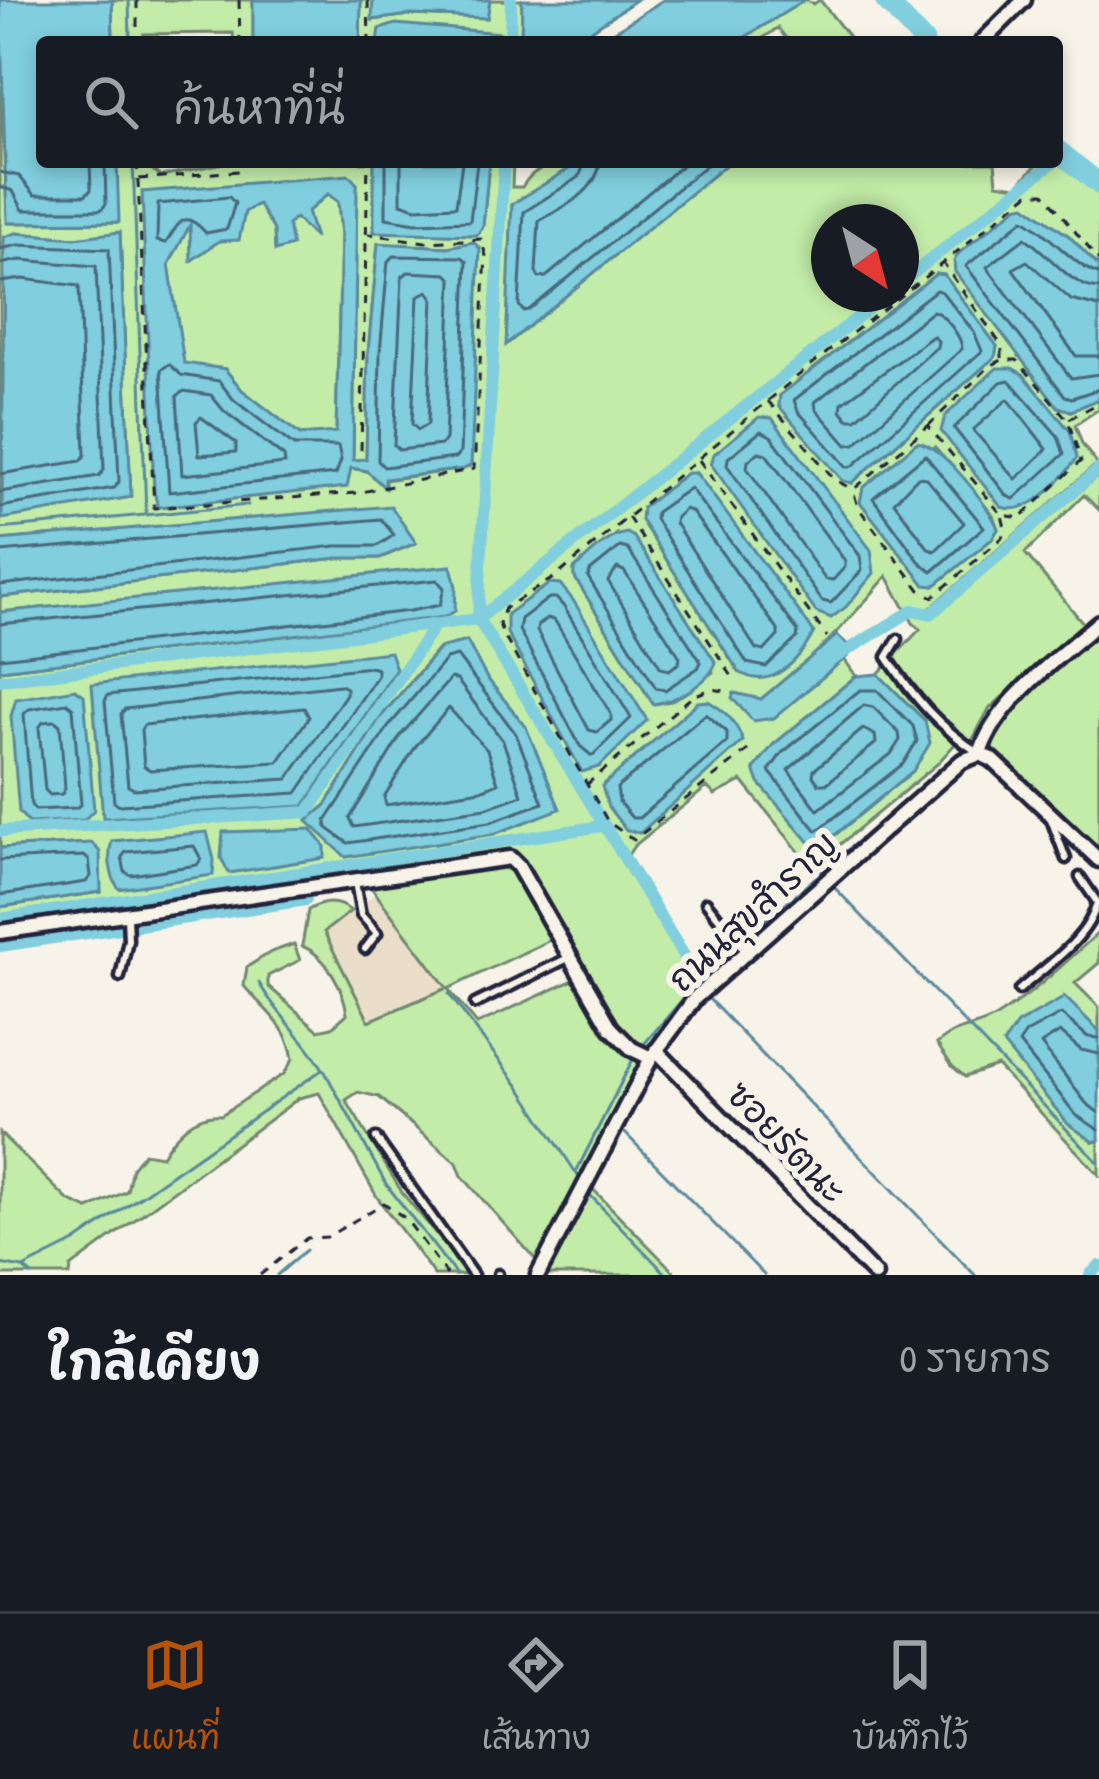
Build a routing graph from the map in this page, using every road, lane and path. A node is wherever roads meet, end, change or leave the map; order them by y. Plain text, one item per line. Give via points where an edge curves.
1 (137, 0) edge
2 (239, 0) edge
3 (368, 0) edge
4 (1024, 0) edge
5 (137, 36) edge
6 (240, 36) edge
7 (369, 36) edge
8 (988, 36) edge
9 (137, 168) edge
10 (240, 168) edge
11 (368, 168) edge
12 (137, 179) junction
13 (368, 234) junction
14 (1099, 261) edge
15 (943, 263) junction
16 (1002, 360) junction
17 (768, 401) junction
18 (1099, 403) edge
19 (1069, 420) junction
20 (928, 426) junction
21 (361, 451) dead end
22 (698, 459) junction
23 (853, 490) junction
24 (1002, 514) junction
25 (627, 517) junction
26 (1099, 622) edge
27 (827, 638) dead end
28 (898, 639) dead end
29 (735, 681) dead end
30 (724, 691) dead end
31 (748, 750) dead end
32 (980, 754) junction
33 (586, 785) junction
34 (1048, 810) junction
35 (1066, 859) dead end
36 (1099, 860) edge
37 (1080, 877) dead end
38 (355, 882) junction
39 (706, 902) dead end
40 (127, 913) junction
41 (0, 932) edge
42 (364, 949) dead end
43 (746, 952) junction
44 (572, 957) junction
45 (120, 977) dead end
46 (1018, 990) dead end
47 (475, 1004) dead end
48 (654, 1054) junction
49 (376, 1138) dead end
50 (260, 1275) edge
51 (447, 1275) edge
52 (473, 1275) edge
53 (538, 1275) edge
54 (875, 1275) edge

1 - 5 path
2 - 6 path
3 - 7 path
4 - 8 street
9 - 12 path
10 - 12 path
11 - 13 path
12 - 13 path via 154,508 357,494 474,469 482,239
13 - 21 path
14 - 15 path via 1044,193 1029,193
15 - 16 path via 1003,346
15 - 17 path
16 - 19 path via 1017,361
16 - 20 path
17 - 22 path
17 - 23 path via 835,480
18 - 19 path
19 - 24 path via 1081,461 1020,518
20 - 23 path
20 - 24 path
22 - 25 path
22 - 27 path
23 - 24 path via 920,590 933,597 1002,538
25 - 29 path
25 - 33 path via 505,608 499,624
26 - 32 street via 1012,701
28 - 32 lane via 887,657 898,675 942,729
30 - 33 path via 693,696
31 - 33 path via 634,841 608,822
32 - 34 street
32 - 43 street, ถนนสุขสำราญ via 962,760
34 - 35 lane
34 - 36 street
37 - 46 lane via 1096,911
38 - 40 street
38 - 42 lane via 361,915 377,933
38 - 44 street via 509,858
39 - 43 lane
40 - 41 street
40 - 45 lane
43 - 48 street, ถนนสุขสำราญ via 695,998
44 - 47 lane
44 - 48 street via 611,1028 632,1049
48 - 53 street, ถนนสุขสำราญ
48 - 54 street, ซอยรัตนะ
49 - 52 lane
50 - 51 path via 307,1238 327,1237 384,1203 406,1219

